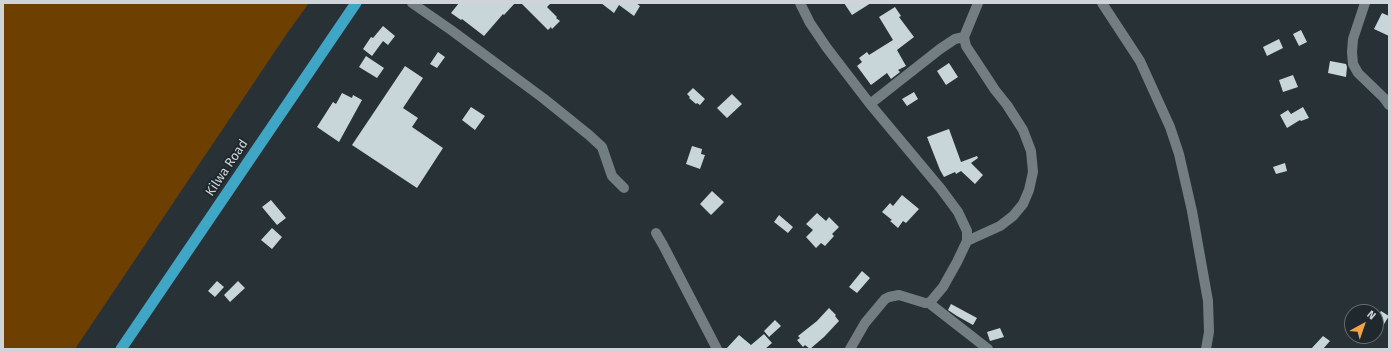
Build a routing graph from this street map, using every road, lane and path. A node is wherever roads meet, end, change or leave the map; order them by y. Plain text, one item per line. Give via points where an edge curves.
1 (356, 3) edge
2 (412, 3) edge
3 (800, 3) edge
4 (978, 3) edge
5 (1102, 3) edge
6 (1365, 3) edge
7 (964, 37) junction
8 (870, 104) junction
9 (1389, 105) edge
10 (624, 188) dead end
11 (656, 233) dead end
12 (967, 241) junction
13 (929, 303) junction
14 (121, 349) edge
15 (717, 349) edge
16 (850, 349) edge
17 (988, 349) edge
18 (1206, 349) edge

1 - 14 highway, Kilwa Road
2 - 10 street via 452,30 589,134 602,146 612,176
3 - 8 street via 827,48
4 - 7 street
5 - 18 street via 1140,61 1177,147 1208,300 1209,332
6 - 9 street via 1353,39 1353,64 1358,73
7 - 8 street via 955,39 940,49
7 - 12 street via 966,46 1023,130 1031,151 1033,172 1023,204 1013,216 1000,226
8 - 12 street via 958,212 967,231
11 - 15 street
12 - 13 street via 943,287
13 - 16 street via 899,295 885,299 865,323
13 - 17 street

